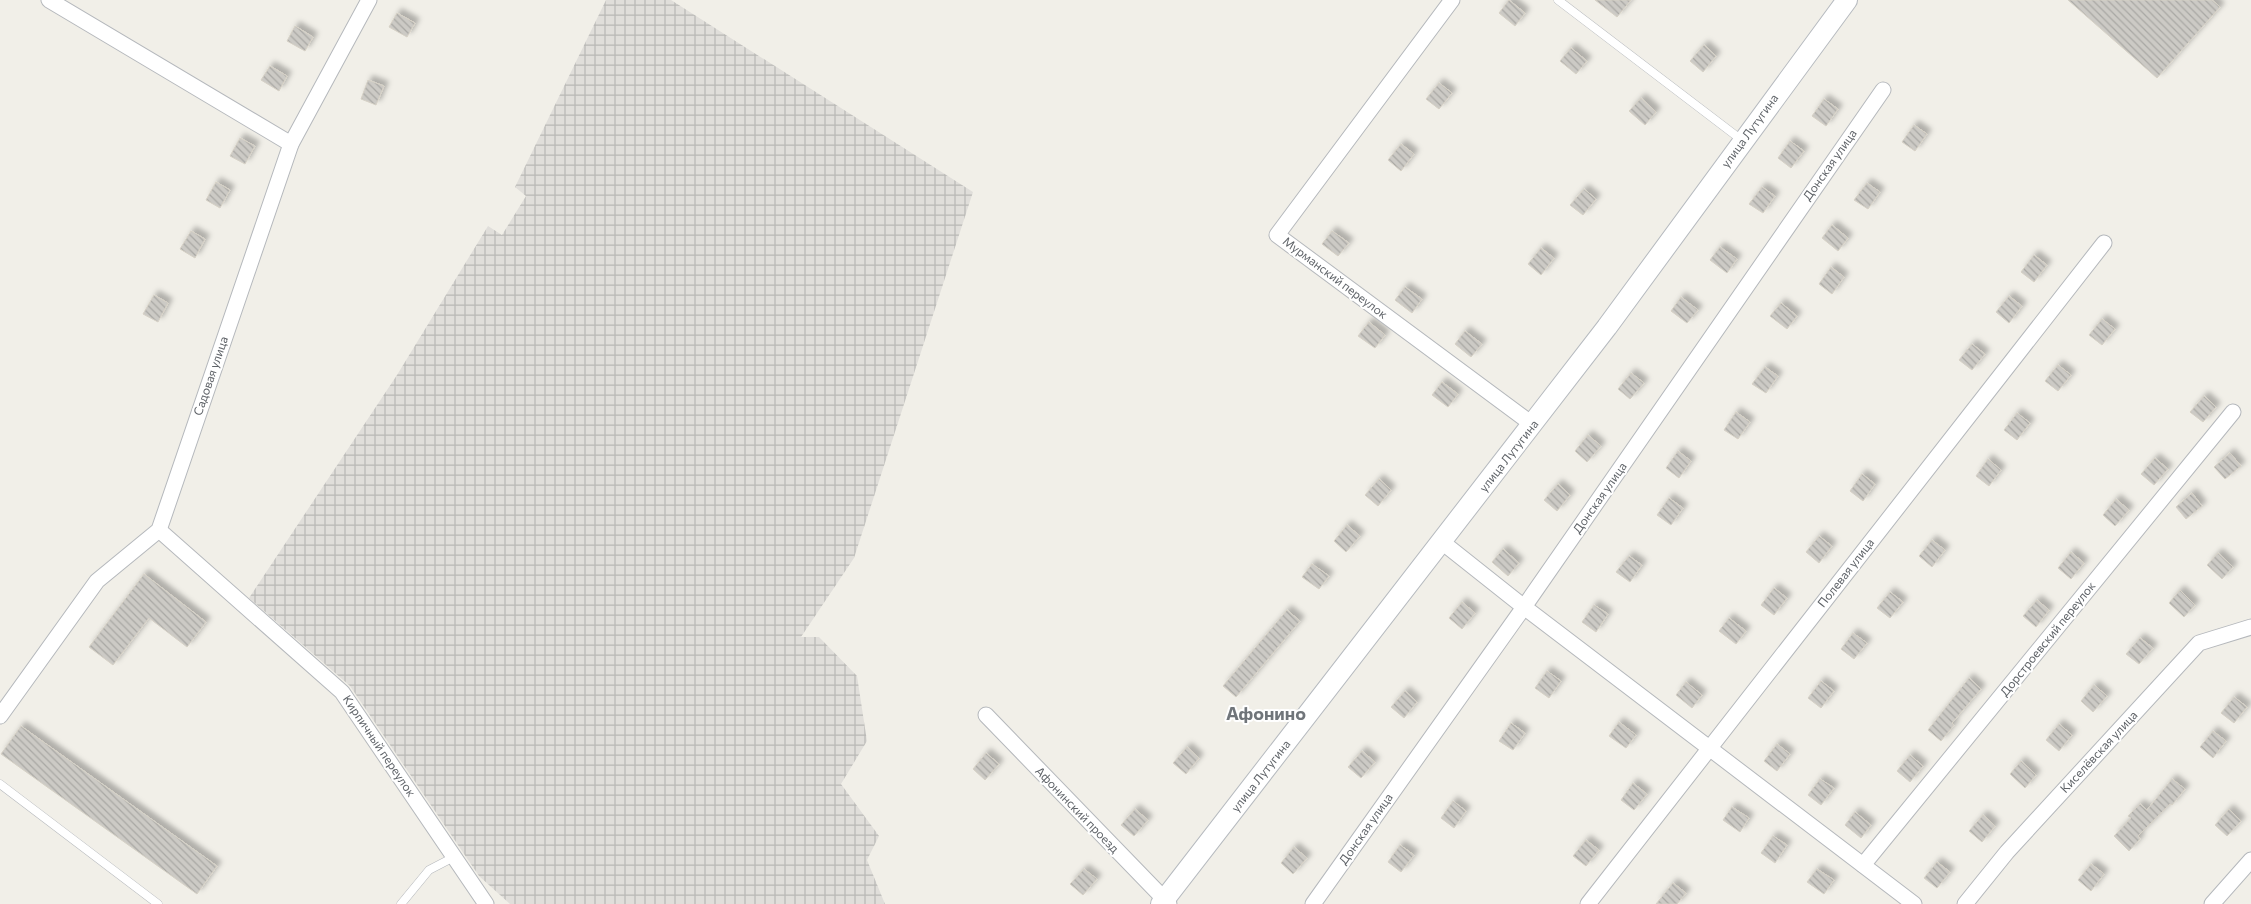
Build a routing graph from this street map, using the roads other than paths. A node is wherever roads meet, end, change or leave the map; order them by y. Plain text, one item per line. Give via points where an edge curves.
1 (49, 0) edge
2 (369, 0) edge
3 (1452, 0) edge
4 (1558, 0) edge
5 (1847, 0) edge
6 (1883, 90) dead end
7 (1743, 141) junction
8 (291, 144) junction
9 (2104, 243) dead end
10 (2233, 412) dead end
11 (1532, 424) junction
12 (158, 530) junction
13 (1442, 542) junction
14 (1524, 607) junction
15 (2251, 627) edge
16 (986, 715) dead end
17 (0, 716) edge
18 (1709, 749) junction
19 (0, 784) edge
20 (454, 857) junction
21 (2251, 860) edge
22 (1863, 865) junction
23 (1165, 902) edge
24 (158, 904) edge
25 (401, 904) edge
26 (486, 904) edge
27 (1313, 904) edge
28 (1588, 904) edge
29 (1914, 904) edge
30 (1965, 904) edge
31 (2212, 904) edge

1 - 8 street
2 - 8 street, Садовая улица
3 - 11 street, Мурманский переулок via 1277,235
4 - 7 lane
5 - 7 main road, улица Лутугина
6 - 14 street, Донская улица
7 - 11 main road, улица Лутугина via 1607,328
8 - 12 street, Садовая улица
9 - 18 street, Полевая улица
10 - 22 street, Дорстроевский переулок
11 - 13 main road, улица Лутугина
12 - 17 street via 96,581
12 - 20 street, Кирпичный переулок via 342,692
13 - 14 street
13 - 23 main road, улица Лутугина
14 - 18 street
14 - 27 street, Донская улица
15 - 30 street, Киселёвская улица via 2199,643 2008,852
16 - 23 street, Афонинский проезд
18 - 22 street
18 - 28 street, Полевая улица
19 - 24 lane
20 - 25 lane via 429,870
20 - 26 street, Кирпичный переулок
21 - 31 street
22 - 29 street

